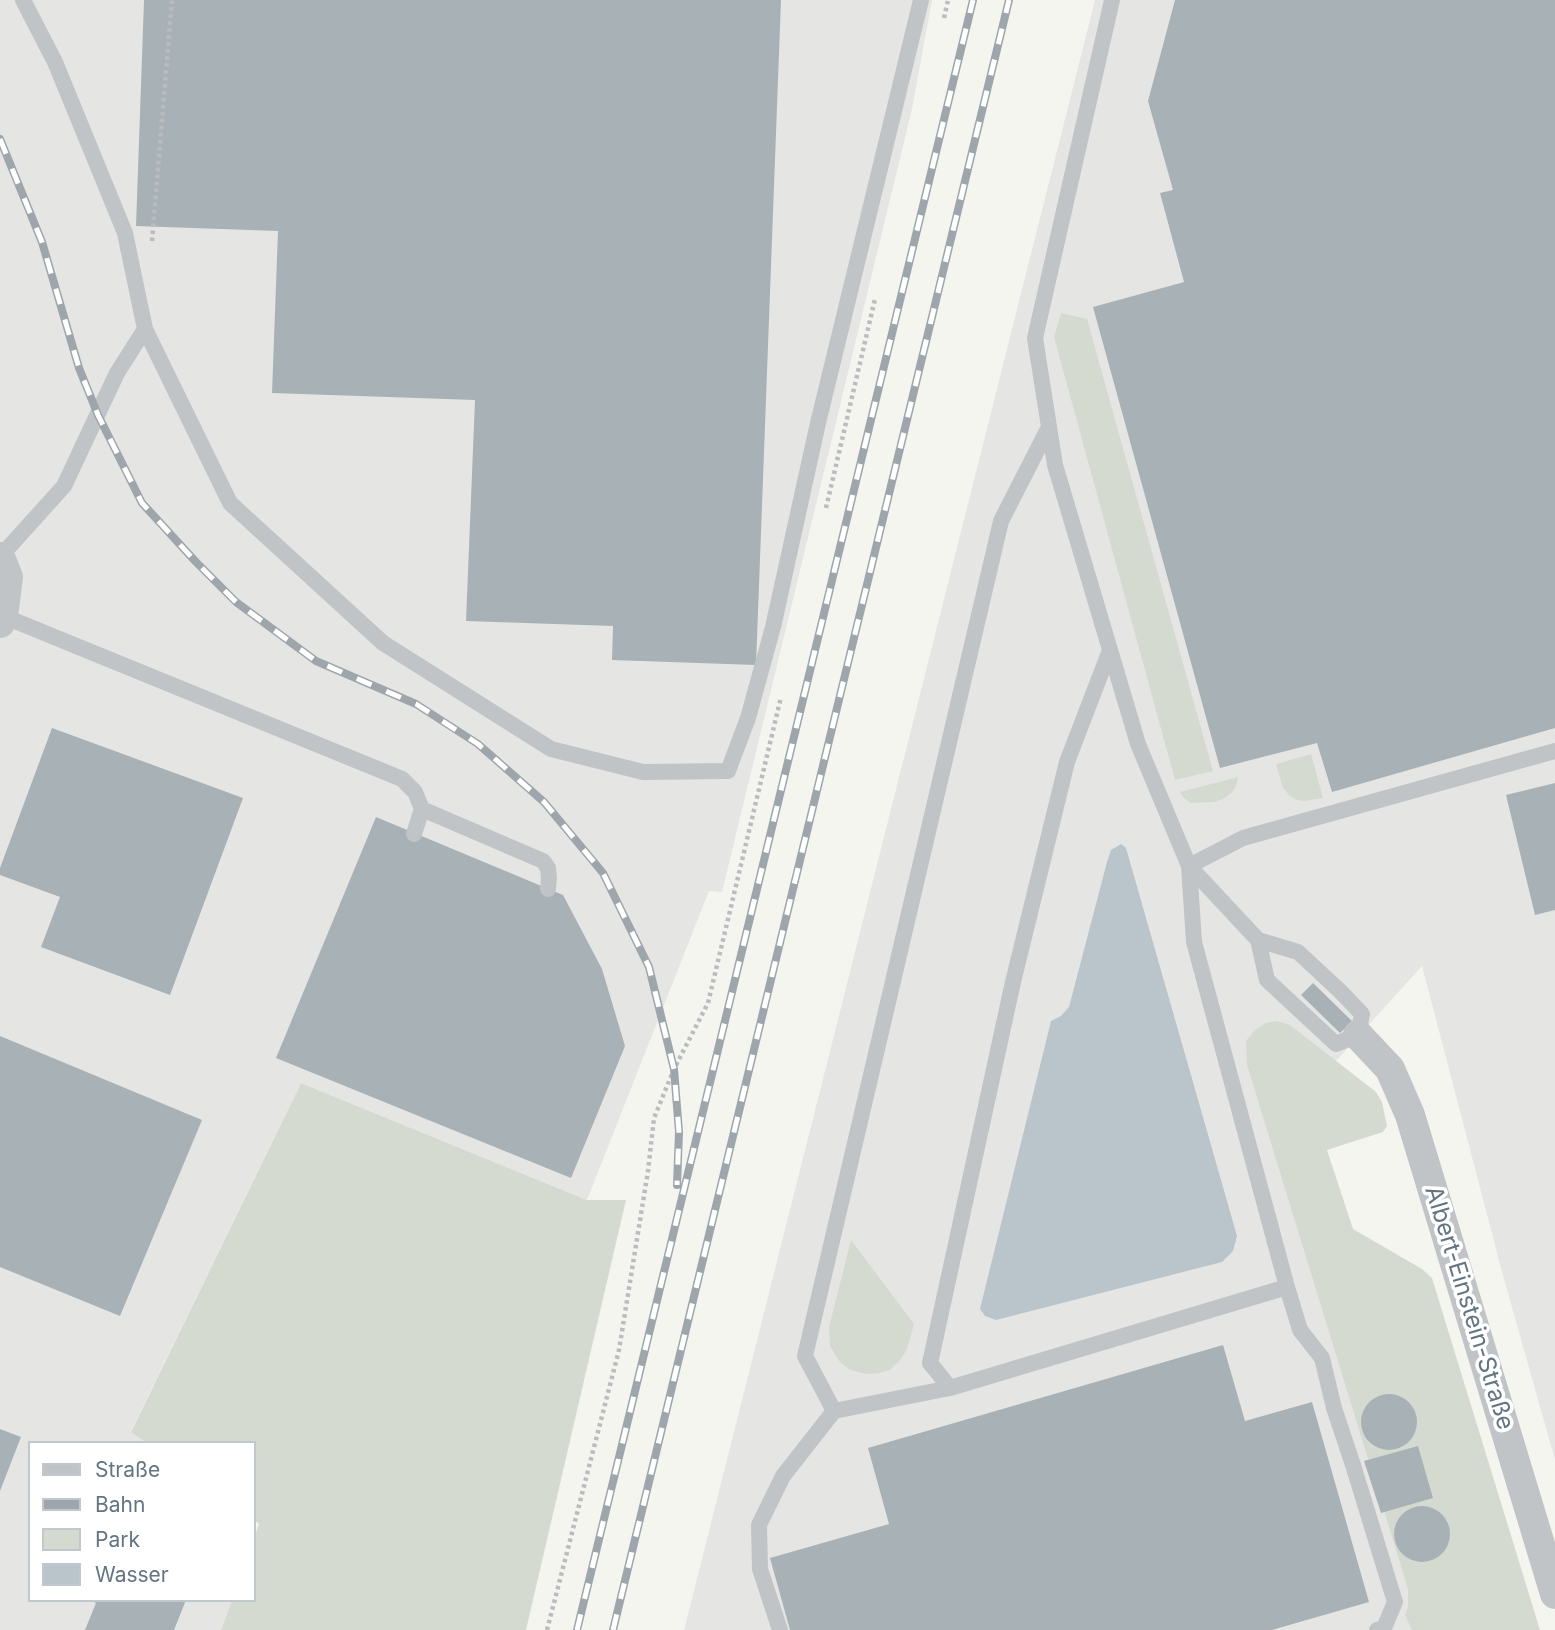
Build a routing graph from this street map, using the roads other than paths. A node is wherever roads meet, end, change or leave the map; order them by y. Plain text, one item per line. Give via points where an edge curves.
1 (23, 0) edge
2 (921, 0) edge
3 (1112, 1) edge
4 (145, 329) junction
5 (1048, 429) junction
6 (0, 557) edge
7 (1, 620) edge
8 (1110, 650) junction
9 (1555, 751) edge
10 (422, 809) junction
11 (414, 834) dead end
12 (1189, 866) junction
13 (548, 888) dead end
14 (1258, 940) junction
15 (1358, 1035) junction
16 (1287, 1287) junction
17 (950, 1388) junction
18 (834, 1411) junction
19 (1555, 1594) edge
20 (780, 1630) edge
21 (1377, 1630) edge

1 - 4 lane via 55,62 125,233
2 - 4 lane via 773,626 728,771 643,772 551,749 383,643 229,503
3 - 5 lane via 1034,338
4 - 6 lane via 117,373 64,486
5 - 8 lane
5 - 18 lane via 1001,521 805,1356
6 - 7 street via 8,577
7 - 10 lane via 402,779 415,792
8 - 12 lane via 1138,744
8 - 17 lane via 1067,762 1013,982 930,1363
9 - 12 lane via 1244,838
10 - 11 lane
10 - 13 lane via 543,861 548,868
12 - 14 lane
12 - 16 lane via 1194,942
14 - 15 lane via 1298,952 1340,991 1362,1014
14 - 15 lane via 1268,980 1336,1044
15 - 19 street, Albert-Einstein-Straße via 1390,1069 1410,1115
16 - 17 lane
16 - 21 lane via 1300,1330 1322,1358 1395,1602 1384,1628
17 - 18 lane
18 - 20 lane via 783,1476 759,1525 760,1569

